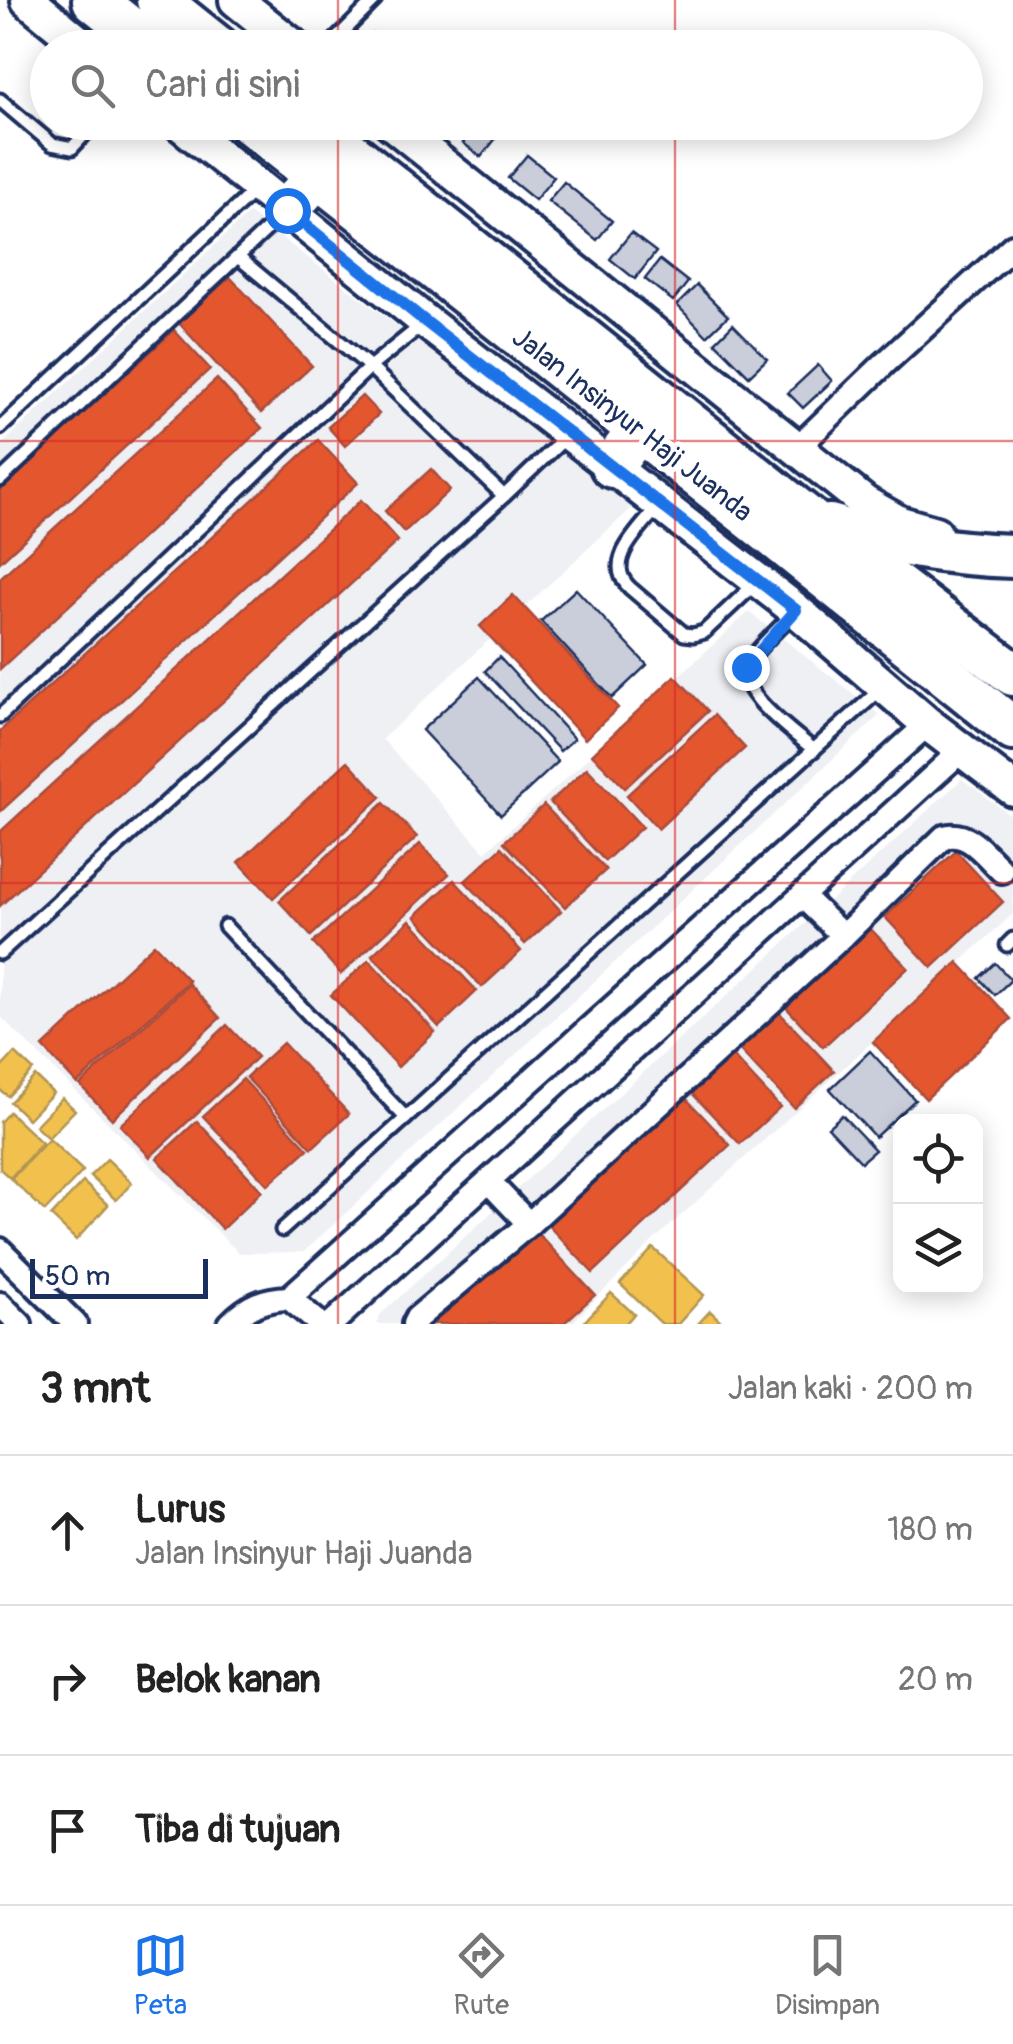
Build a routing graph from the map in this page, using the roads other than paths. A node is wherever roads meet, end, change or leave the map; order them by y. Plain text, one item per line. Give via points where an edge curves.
1 (28, 0) edge
2 (94, 0) edge
3 (158, 0) edge
4 (375, 0) edge
5 (244, 2) edge
6 (64, 30) edge
7 (132, 30) edge
8 (196, 30) edge
9 (276, 30) edge
10 (345, 30) edge
11 (0, 100) edge
12 (30, 125) edge
13 (47, 140) edge
14 (79, 140) edge
15 (200, 140) edge
16 (272, 140) edge
17 (335, 140) edge
18 (413, 140) edge
19 (317, 176) junction
20 (273, 199) junction
21 (1013, 246) edge
22 (238, 257) junction
23 (426, 322) junction
24 (370, 367) junction
25 (0, 428) edge
26 (638, 431) junction
27 (570, 433) junction
28 (798, 447) junction
29 (612, 466) junction
30 (0, 480) edge
31 (504, 496) junction
32 (660, 504) junction
33 (810, 520) junction
34 (1013, 542) edge
35 (996, 548) edge
36 (758, 581) junction
37 (796, 610) junction
38 (1013, 674) edge
39 (885, 685) junction
40 (0, 716) edge
41 (1012, 720) edge
42 (928, 724) junction
43 (814, 750) junction
44 (962, 750) junction
45 (1013, 789) edge
46 (1002, 871) dead end
47 (802, 896) junction
48 (225, 926) dead end
49 (844, 936) junction
50 (0, 953) edge
51 (406, 1118) junction
52 (489, 1182) junction
53 (529, 1224) junction
54 (282, 1230) dead end
55 (0, 1250) edge
56 (289, 1298) junction
57 (0, 1304) edge
58 (20, 1324) edge
59 (75, 1324) edge
60 (230, 1324) edge
61 (320, 1324) edge
62 (331, 1324) edge
63 (414, 1324) edge

1 - 6 street
2 - 7 highway
3 - 8 highway
4 - 10 lane
5 - 9 street
11 - 12 lane
13 - 14 lane via 62,148
15 - 20 street, Jalan Insinyur Haji Juanda
16 - 19 highway, Jalan Insinyur Haji Juanda
17 - 33 highway, Jalan Insinyur Haji Juanda
18 - 28 street
19 - 20 highway
19 - 26 highway, Jalan Insinyur Haji Juanda
20 - 22 lane
20 - 23 street, Jalan Insinyur Haji Juanda
20 - 25 lane
21 - 28 street
22 - 24 lane
22 - 30 lane
23 - 24 lane
23 - 27 street, Jalan Insinyur Haji Juanda
24 - 31 lane
24 - 40 lane
26 - 29 highway
26 - 41 highway, Jalan Insinyur Haji Juanda
27 - 29 street, Jalan Insinyur Haji Juanda
27 - 31 lane
28 - 35 street via 900,523
29 - 32 street, Jalan Insinyur Haji Juanda
31 - 50 lane
32 - 36 street, Jalan Insinyur Haji Juanda
32 - 36 lane via 625,549 619,574 684,634 704,632
33 - 35 highway via 986,556
33 - 38 highway, Jalan Insinyur Haji Juanda
34 - 35 street
36 - 37 street, Jalan Insinyur Haji Juanda
37 - 39 street, Jalan Insinyur Haji Juanda
37 - 43 lane via 748,662 746,684
39 - 42 street, Jalan Insinyur Haji Juanda
39 - 43 lane
42 - 44 street, Jalan Insinyur Haji Juanda
42 - 56 street
43 - 51 lane
44 - 45 street, Jalan Insinyur Haji Juanda
44 - 47 street
46 - 49 street via 968,838 944,837
47 - 49 street
47 - 52 street
48 - 51 lane
49 - 53 street
51 - 54 lane
52 - 53 street
52 - 62 street
53 - 63 street
55 - 59 street
56 - 60 street via 269,1298
56 - 61 street
57 - 58 street

